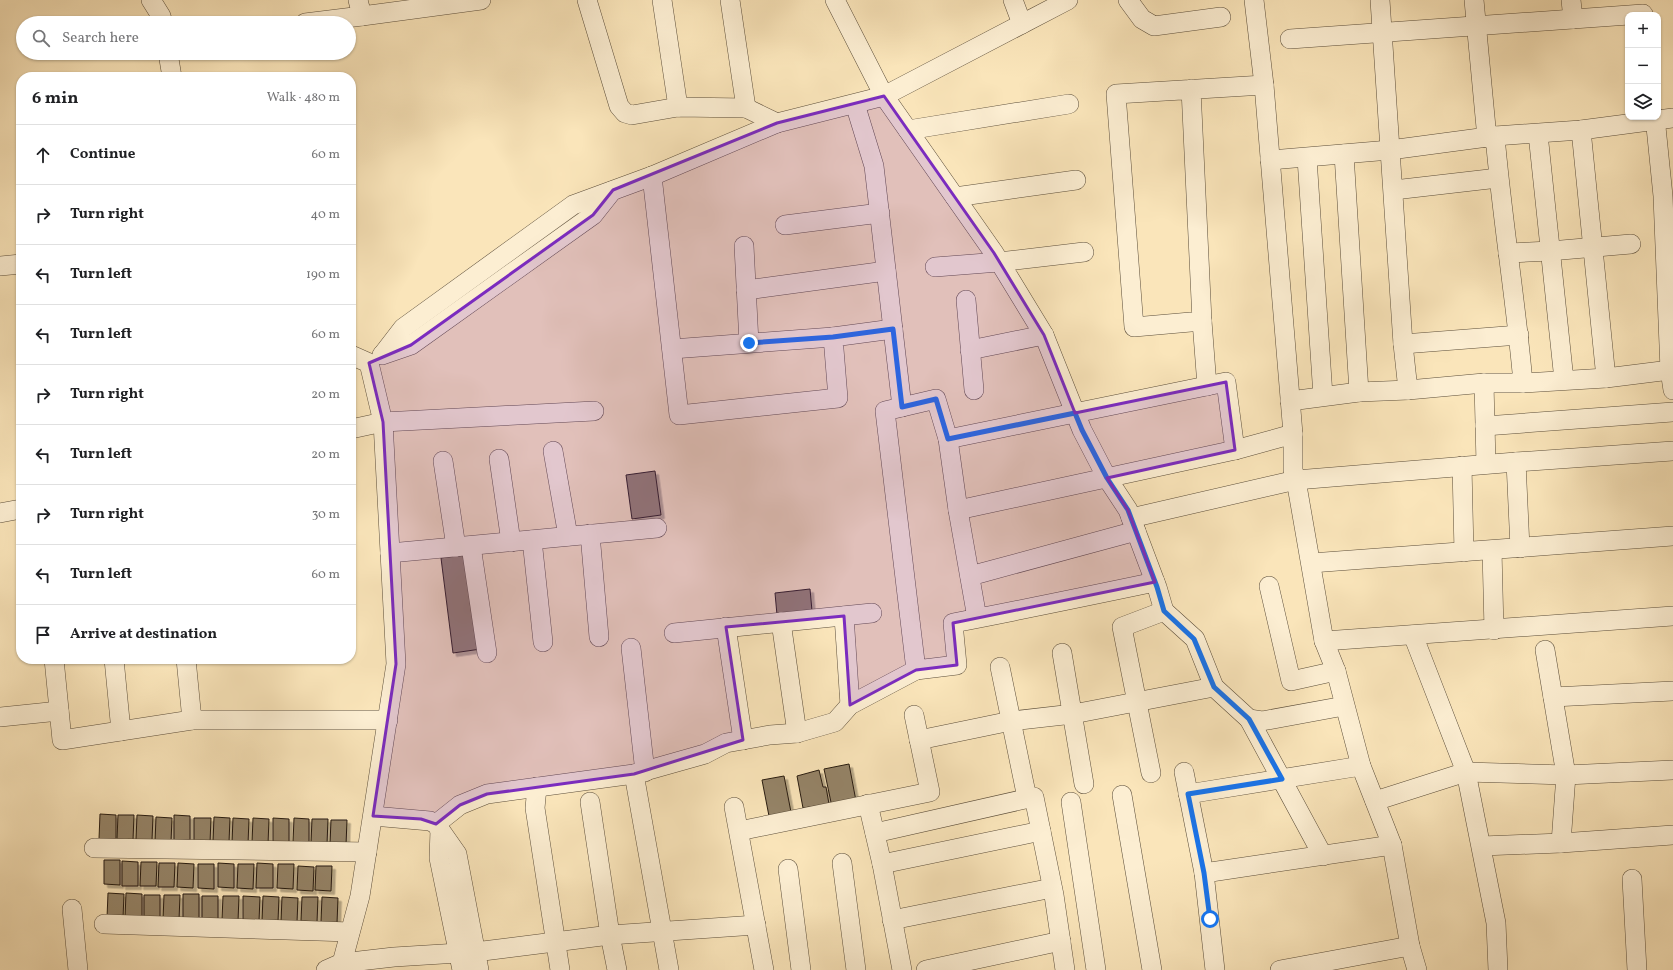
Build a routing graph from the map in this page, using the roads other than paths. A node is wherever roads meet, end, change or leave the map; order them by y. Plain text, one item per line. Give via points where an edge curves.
1 (151, 0) edge
2 (481, 0) edge
3 (587, 0) edge
4 (662, 0) edge
5 (730, 0) edge
6 (835, 0) edge
7 (1013, 0) edge
8 (1068, 0) edge
9 (1128, 0) edge
10 (1254, 0) edge
11 (1380, 0) edge
12 (1474, 0) edge
13 (1572, 0) edge
14 (360, 8) edge
15 (1642, 10) edge
16 (161, 16) edge
17 (331, 16) edge
18 (1221, 17) dead end
19 (1573, 19) junction
20 (1022, 24) junction
21 (1475, 26) junction
22 (1382, 33) junction
23 (1290, 39) dead end
24 (169, 60) edge
25 (171, 72) edge
26 (1264, 85) junction
27 (1191, 89) junction
28 (884, 96) junction
29 (855, 104) junction
30 (1069, 104) dead end
31 (678, 106) junction
32 (746, 108) junction
33 (1661, 119) edge
34 (1654, 120) edge
35 (777, 123) junction
36 (908, 130) junction
37 (1581, 130) junction
38 (1538, 134) junction
39 (1491, 137) junction
40 (1390, 150) junction
41 (1344, 154) junction
42 (1307, 158) junction
43 (1270, 160) junction
44 (652, 176) junction
45 (1498, 178) junction
46 (1076, 180) dead end
47 (1394, 190) junction
48 (1668, 196) edge
49 (955, 197) junction
50 (880, 213) junction
51 (785, 224) dead end
52 (1631, 244) dead end
53 (744, 246) dead end
54 (1593, 247) junction
55 (1550, 251) junction
56 (1084, 252) dead end
57 (1508, 253) junction
58 (999, 262) junction
59 (16, 264) edge
60 (0, 266) edge
61 (935, 267) dead end
62 (886, 271) junction
63 (746, 290) junction
64 (966, 300) dead end
65 (1202, 321) junction
66 (893, 329) junction
67 (1044, 335) junction
68 (1519, 335) junction
69 (833, 337) junction
70 (749, 343) junction
71 (1403, 344) junction
72 (672, 349) junction
73 (970, 350) junction
74 (363, 360) edge
75 (1670, 370) junction
76 (1606, 378) junction
77 (1564, 380) junction
78 (1484, 383) junction
79 (1523, 383) junction
80 (1208, 386) junction
81 (974, 390) dead end
82 (1408, 390) junction
83 (1673, 390) edge
84 (1358, 392) junction
85 (1323, 396) junction
86 (1290, 401) junction
87 (902, 407) junction
88 (594, 411) dead end
89 (1673, 412) edge
90 (1075, 413) junction
91 (383, 422) junction
92 (1485, 426) junction
93 (356, 428) edge
94 (1293, 434) junction
95 (948, 439) junction
96 (1235, 450) junction
97 (553, 451) dead end
98 (1673, 451) edge
99 (499, 459) dead end
100 (443, 461) dead end
101 (1516, 462) junction
102 (1486, 464) junction
103 (1462, 466) junction
104 (1107, 478) junction
105 (1296, 480) junction
106 (16, 509) edge
107 (958, 510) junction
108 (0, 513) edge
109 (1133, 525) junction
110 (657, 528) dead end
111 (590, 534) junction
112 (568, 536) junction
113 (1673, 536) edge
114 (532, 540) junction
115 (511, 542) junction
116 (463, 547) junction
117 (1520, 548) junction
118 (1492, 550) junction
119 (1464, 552) junction
120 (390, 553) junction
121 (1311, 563) junction
122 (970, 576) junction
123 (1155, 582) junction
124 (1269, 586) dead end
125 (1164, 611) junction
126 (872, 612) dead end
127 (844, 616) junction
128 (1673, 616) edge
129 (977, 618) junction
130 (781, 622) junction
131 (726, 628) junction
132 (1494, 630) junction
133 (674, 633) dead end
134 (1413, 635) junction
135 (599, 637) dead end
136 (1324, 641) junction
137 (543, 642) dead end
138 (631, 648) dead end
139 (1545, 650) dead end
140 (487, 653) dead end
141 (1062, 653) dead end
142 (54, 664) edge
143 (114, 664) edge
144 (186, 664) edge
145 (1000, 667) dead end
146 (916, 670) junction
147 (1336, 671) junction
148 (1214, 687) junction
149 (1673, 691) edge
150 (1553, 697) junction
151 (1136, 702) junction
152 (850, 705) junction
153 (1344, 706) junction
154 (59, 711) junction
155 (1073, 714) junction
156 (914, 715) dead end
157 (0, 717) edge
158 (1249, 719) junction
159 (192, 720) junction
160 (388, 720) junction
161 (1011, 721) junction
162 (121, 731) junction
163 (797, 732) junction
164 (743, 740) junction
165 (919, 740) junction
166 (1361, 766) junction
167 (1673, 770) edge
168 (1184, 772) dead end
169 (1466, 772) junction
170 (639, 773) junction
171 (1151, 773) dead end
172 (1566, 775) junction
173 (1282, 779) junction
174 (1084, 784) dead end
175 (537, 787) junction
176 (1188, 794) junction
177 (1122, 795) dead end
178 (1028, 798) junction
179 (1375, 801) junction
180 (590, 802) dead end
181 (1071, 802) dead end
182 (868, 804) junction
183 (734, 806) dead end
184 (372, 816) junction
185 (438, 827) junction
186 (739, 831) junction
187 (1041, 831) junction
188 (875, 833) junction
189 (1673, 835) edge
190 (1561, 843) junction
191 (1392, 845) junction
192 (1482, 846) junction
193 (94, 848) dead end
194 (367, 852) junction
195 (1323, 856) junction
196 (842, 863) dead end
197 (882, 864) junction
198 (788, 869) dead end
199 (1204, 873) junction
200 (1632, 879) dead end
201 (1052, 888) junction
202 (72, 909) dead end
203 (892, 920) junction
204 (104, 924) dead end
205 (756, 925) junction
206 (661, 931) junction
207 (350, 932) junction
208 (610, 936) junction
209 (1061, 941) junction
210 (555, 943) junction
211 (1410, 946) junction
212 (465, 958) edge
213 (334, 967) edge
214 (78, 970) edge
215 (479, 970) edge
216 (560, 970) edge
217 (617, 970) edge
218 (669, 970) edge
219 (764, 970) edge
220 (801, 970) edge
221 (856, 970) edge
222 (902, 970) edge
223 (926, 970) edge
224 (1065, 970) edge
225 (1096, 970) edge
226 (1152, 970) edge
227 (1215, 970) edge
228 (1280, 970) edge
229 (1417, 970) edge
230 (1498, 970) edge
231 (1637, 970) edge

1 - 16 street
2 - 14 street
3 - 31 street via 620,106 625,114 632,115
4 - 31 street
5 - 32 street
6 - 28 street
7 - 20 street
8 - 20 street
9 - 18 street via 1142,19 1154,26
10 - 26 street
11 - 22 street
12 - 21 street
13 - 19 street
14 - 17 street
15 - 19 street
19 - 21 street
20 - 28 street
21 - 22 street
21 - 39 street
22 - 23 street
22 - 40 street
24 - 25 street
26 - 27 street
26 - 43 street
27 - 65 street
27 - 65 street via 1116,94 1134,327
28 - 29 street
28 - 36 street
29 - 35 street
29 - 50 street via 874,166
30 - 36 street
31 - 32 street
32 - 35 street
33 - 48 street
34 - 37 street
35 - 44 street
36 - 49 street
37 - 38 street
37 - 54 street
38 - 39 street
38 - 55 street
39 - 40 street
39 - 45 street
40 - 41 street
40 - 47 street
41 - 42 street
41 - 84 street
42 - 43 street
42 - 85 street
43 - 86 street
44 - 72 street
44 - 74 street via 612,190 587,220 411,345
45 - 47 street
45 - 57 street
46 - 49 street
47 - 71 street
48 - 75 street
49 - 58 street
50 - 51 street
50 - 62 street
52 - 54 street
53 - 63 street
54 - 55 street
54 - 76 street
55 - 57 street
55 - 77 street
56 - 58 street
57 - 68 street
58 - 61 street
58 - 67 street
59 - 60 street
62 - 63 street
62 - 66 street
63 - 70 street
64 - 73 street
65 - 80 street
66 - 69 street
66 - 87 street
67 - 73 street
67 - 90 street
68 - 71 street
68 - 79 street
69 - 70 street
69 - 72 street via 838,398 679,415
70 - 72 street
71 - 82 street
73 - 81 street
74 - 91 street
75 - 76 street
75 - 83 street
76 - 77 street
77 - 79 street
78 - 79 street
78 - 82 street
78 - 92 street
80 - 90 street
80 - 96 street via 1226,382
82 - 84 street
84 - 85 street
85 - 86 street
86 - 94 street
87 - 95 street via 936,399
87 - 146 street via 885,411
88 - 91 street
89 - 92 street
90 - 95 street
90 - 104 street
91 - 93 street
91 - 120 street
92 - 102 street
94 - 96 street
94 - 105 street via 1292,470
95 - 107 street
96 - 104 street
97 - 112 street
98 - 101 street
99 - 115 street
100 - 116 street
101 - 102 street
101 - 117 street
102 - 103 street
103 - 105 street
103 - 119 street
104 - 107 street
104 - 109 street via 1128,510
105 - 109 street
105 - 121 street
106 - 108 street
107 - 122 street
109 - 122 street
109 - 123 street
110 - 111 street
111 - 112 street
111 - 135 street
112 - 114 street
113 - 117 street
114 - 115 street
114 - 137 street
115 - 116 street
116 - 120 street
116 - 140 street
117 - 118 street
118 - 119 street
118 - 132 street
119 - 121 street
120 - 160 street via 396,664
121 - 136 street
122 - 129 street
123 - 125 street
123 - 129 street
124 - 147 street via 1291,681
125 - 148 street via 1194,639
125 - 151 street via 1122,627
126 - 127 street
127 - 130 street
127 - 152 street
128 - 132 street
129 - 146 street via 953,623 957,665
130 - 131 street
130 - 163 street
131 - 133 street
131 - 164 street
132 - 134 street
134 - 136 street
134 - 169 street
136 - 147 street
138 - 170 street
139 - 150 street
141 - 155 street
142 - 154 street
143 - 162 street
144 - 159 street
145 - 161 street
146 - 152 street
147 - 153 street
148 - 151 street
148 - 158 street
149 - 150 street
150 - 172 street
151 - 155 street
151 - 171 street
152 - 163 street via 835,722
153 - 158 street via 1262,721
153 - 166 street
154 - 157 street
154 - 162 street via 62,740
155 - 161 street
155 - 174 street
156 - 165 street
158 - 173 street
159 - 160 street
159 - 162 street
160 - 184 street
161 - 165 street
161 - 178 street
163 - 164 street
164 - 170 street
165 - 182 street via 930,792
166 - 173 street
166 - 179 street
167 - 172 street
168 - 176 street
169 - 172 street
169 - 179 street
169 - 192 street
170 - 175 street
170 - 206 street
172 - 190 street
173 - 176 street
173 - 195 street
175 - 185 street via 487,794 468,800
175 - 210 street via 535,808
176 - 199 street
177 - 226 street
178 - 187 street via 1034,797
178 - 188 street
179 - 191 street
180 - 208 street
181 - 225 street
182 - 186 street
182 - 188 street
183 - 186 street
184 - 185 street via 421,819 430,821
184 - 194 street
185 - 212 street via 457,854
186 - 205 street
187 - 197 street
187 - 201 street
188 - 197 street
189 - 190 street
190 - 192 street
191 - 195 street
191 - 211 street
192 - 230 street via 1496,923
193 - 194 street
194 - 207 street via 360,896
195 - 199 street
196 - 221 street
197 - 203 street
198 - 220 street
199 - 227 street
200 - 231 street
201 - 203 street
201 - 209 street
202 - 214 street
203 - 222 street
204 - 207 street
205 - 206 street
205 - 219 street
206 - 208 street
206 - 218 street
207 - 213 street
208 - 210 street
208 - 217 street
209 - 223 street
209 - 224 street
210 - 212 street
210 - 216 street
211 - 228 street
211 - 229 street
212 - 213 street via 394,957
212 - 215 street

